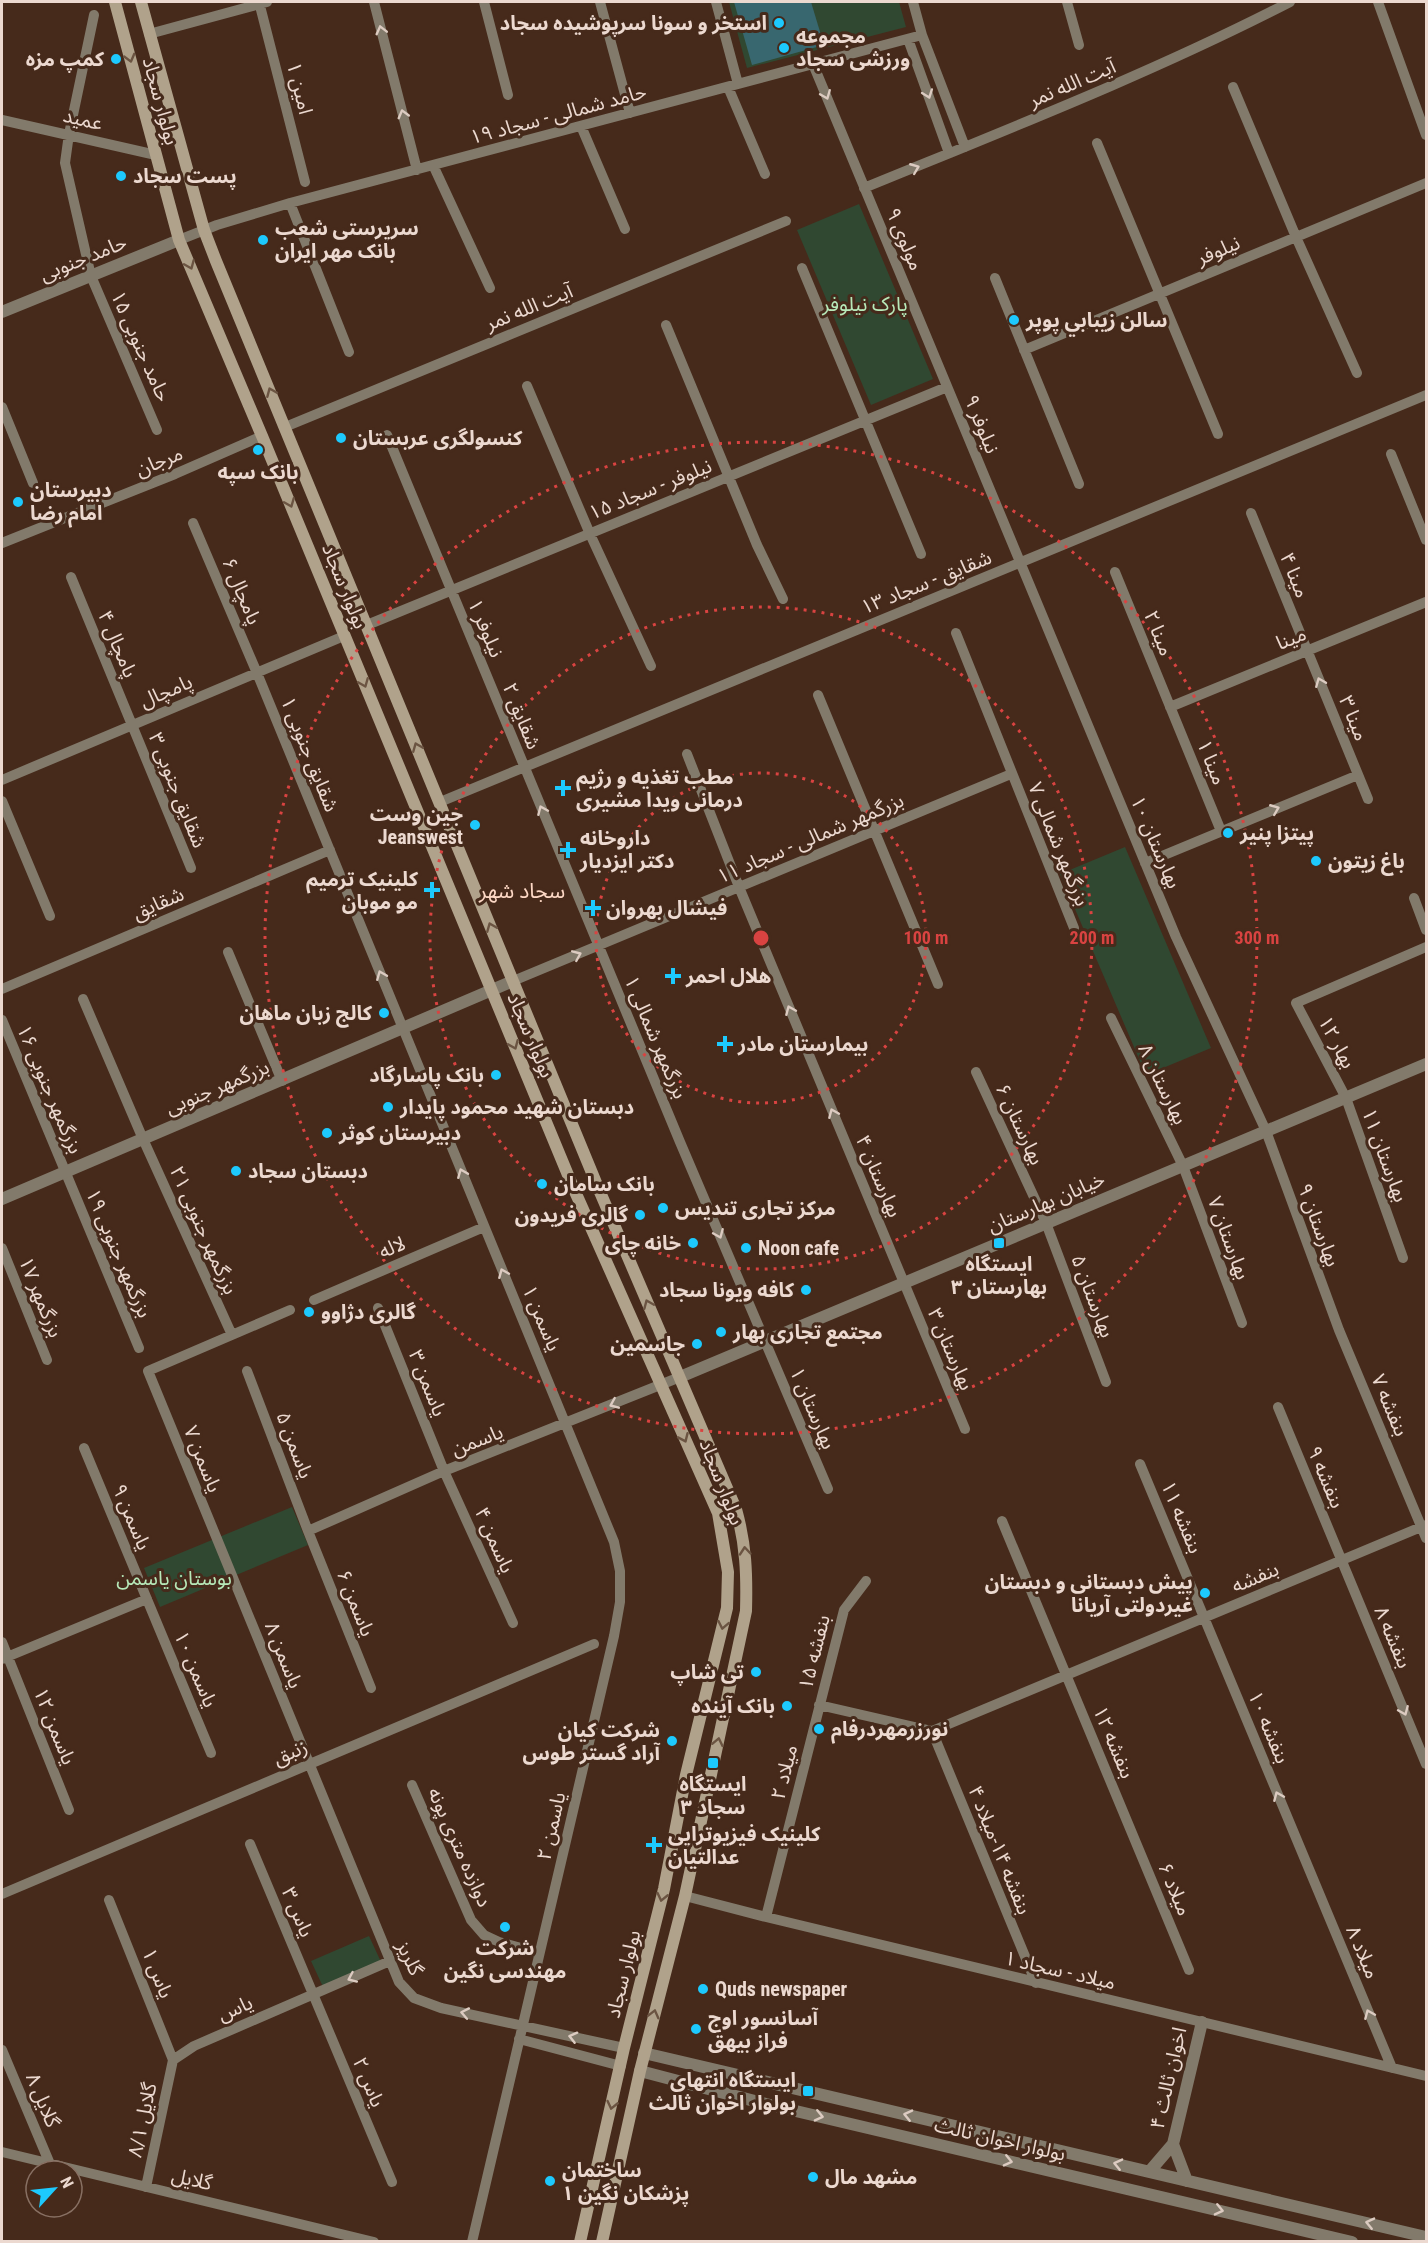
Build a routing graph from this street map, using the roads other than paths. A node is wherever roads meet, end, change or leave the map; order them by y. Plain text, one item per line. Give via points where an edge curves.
1 (115, 2) edge
2 (141, 2) edge
3 (262, 2) edge
4 (374, 2) edge
5 (484, 2) edge
6 (600, 2) edge
7 (716, 2) edge
8 (913, 2) edge
9 (1067, 2) edge
10 (1290, 2) edge
11 (1378, 2) edge
12 (94, 15) dead end
13 (149, 34) junction
14 (922, 35) junction
15 (908, 39) junction
16 (1079, 45) dead end
17 (813, 64) junction
18 (733, 86) junction
19 (1233, 87) dead end
20 (508, 95) dead end
21 (630, 113) junction
22 (2, 120) edge
23 (581, 126) junction
24 (69, 134) junction
25 (1426, 135) edge
26 (1097, 142) dead end
27 (965, 147) junction
28 (949, 153) junction
29 (156, 155) junction
30 (433, 165) junction
31 (417, 170) junction
32 (765, 174) dead end
33 (305, 182) dead end
34 (1426, 183) edge
35 (864, 188) junction
36 (290, 204) junction
37 (786, 221) dead end
38 (625, 230) dead end
39 (204, 231) junction
40 (1296, 237) junction
41 (179, 240) junction
42 (802, 268) dead end
43 (91, 276) junction
44 (995, 278) dead end
45 (490, 288) dead end
46 (1159, 294) junction
47 (2, 312) edge
48 (666, 325) dead end
49 (1024, 350) junction
50 (349, 352) dead end
51 (1357, 373) dead end
52 (527, 386) dead end
53 (947, 387) junction
54 (1426, 395) edge
55 (2, 407) edge
56 (865, 420) junction
57 (285, 427) junction
58 (157, 430) dead end
59 (1218, 434) dead end
60 (387, 435) dead end
61 (262, 436) junction
62 (1391, 454) dead end
63 (728, 477) junction
64 (33, 483) dead end
65 (1079, 484) dead end
66 (1251, 513) dead end
67 (193, 523) dead end
68 (590, 534) junction
69 (1426, 540) edge
70 (2, 543) edge
71 (921, 554) dead end
72 (1020, 563) junction
73 (1114, 572) dead end
74 (71, 578) dead end
75 (451, 591) junction
76 (783, 598) dead end
77 (1426, 602) edge
78 (367, 625) junction
79 (956, 633) dead end
80 (344, 636) junction
81 (1307, 651) junction
82 (651, 666) dead end
83 (257, 673) junction
84 (488, 679) joint
85 (818, 694) dead end
86 (1170, 707) junction
87 (132, 725) junction
88 (687, 754) dead end
89 (524, 768) junction
90 (1011, 774) junction
91 (1358, 775) junction
92 (2, 780) edge
93 (1368, 799) dead end
94 (2, 801) edge
95 (440, 802) junction
96 (875, 830) junction
97 (1221, 831) junction
98 (330, 850) junction
99 (559, 852) joint
100 (1145, 862) junction
101 (191, 868) dead end
102 (739, 887) junction
103 (1414, 898) dead end
104 (50, 916) dead end
105 (1074, 928) dead end
106 (1426, 930) edge
107 (598, 946) junction
108 (1426, 947) edge
109 (228, 952) dead end
110 (513, 981) junction
111 (938, 984) dead end
112 (2, 989) edge
113 (492, 991) junction
114 (83, 999) dead end
115 (1111, 1018) dead end
116 (2, 1020) edge
117 (403, 1030) junction
118 (1426, 1064) edge
119 (976, 1072) dead end
120 (282, 1081) junction
121 (1346, 1098) junction
122 (1266, 1131) junction
123 (143, 1139) junction
124 (1183, 1166) junction
125 (65, 1171) junction
126 (2, 1199) edge
127 (1046, 1223) junction
128 (484, 1227) junction
129 (2, 1248) edge
130 (1403, 1258) dead end
131 (904, 1283) junction
132 (314, 1300) dead end
133 (378, 1308) dead end
134 (290, 1310) dead end
135 (1242, 1323) dead end
136 (1339, 1330) joint
137 (232, 1335) junction
138 (764, 1341) junction
139 (139, 1348) dead end
140 (47, 1360) dead end
141 (248, 1371) dead end
142 (680, 1377) junction
143 (1106, 1382) dead end
144 (660, 1385) junction
145 (1278, 1407) dead end
146 (567, 1423) junction
147 (965, 1429) dead end
148 (84, 1448) dead end
149 (1140, 1464) dead end
150 (444, 1472) junction
151 (828, 1489) dead end
152 (1002, 1521) dead end
153 (1424, 1526) edge
154 (308, 1531) junction
155 (1426, 1538) edge
156 (226, 1560) joint
157 (1341, 1560) junction
158 (866, 1581) dead end
159 (147, 1599) junction
160 (1204, 1617) junction
161 (513, 1623) dead end
162 (2, 1642) edge
163 (594, 1644) dead end
164 (4, 1658) edge
165 (1066, 1675) junction
166 (371, 1688) dead end
167 (819, 1705) junction
168 (932, 1731) junction
169 (212, 1753) dead end
170 (1426, 1761) edge
171 (309, 1763) junction
172 (412, 1785) dead end
173 (69, 1810) dead end
174 (1128, 1822) joint
175 (250, 1844) dead end
176 (1301, 1850) joint
177 (2, 1894) edge
178 (685, 1896) junction
179 (109, 1900) dead end
180 (766, 1917) junction
181 (539, 1953) junction
182 (390, 1961) junction
183 (1189, 1970) dead end
184 (1036, 1983) junction
185 (313, 1994) junction
186 (1202, 2022) junction
187 (523, 2025) junction
188 (519, 2039) junction
189 (624, 2048) junction
190 (2, 2050) edge
191 (644, 2053) junction
192 (173, 2060) junction
193 (621, 2066) junction
194 (1392, 2068) junction
195 (640, 2071) junction
196 (1426, 2076) edge
197 (1173, 2144) junction
198 (2, 2152) edge
199 (31, 2159) edge
200 (49, 2159) edge
201 (84, 2172) edge
202 (1149, 2172) junction
203 (1186, 2181) junction
204 (392, 2182) dead end
205 (1203, 2185) junction
206 (146, 2187) junction
207 (1198, 2205) junction
208 (1426, 2237) edge
209 (374, 2241) edge
210 (472, 2241) edge
211 (580, 2241) edge
212 (602, 2241) edge
213 (1352, 2241) edge

1 -> 29 main road, بولوار سجاد
2 - 13 main road, بولوار سجاد
3 - 13 street
3 - 33 street, امین ۱
31 -> 4 street
5 - 20 street
6 - 21 street
7 - 18 street
8 - 14 street
9 - 16 street
10 - 27 street, آیت الله نمر via 1216,40
11 - 25 street
12 - 24 street, حامد جنوبی ۱۵
13 - 39 main road, بولوار سجاد
14 - 15 street, حامد شمالی - سجاد ۱۹
14 - 27 street
15 - 17 street, حامد شمالی - سجاد ۱۹
15 -> 28 street
17 - 18 street, حامد شمالی - سجاد ۱۹
17 -> 35 street, مولوی ۹
18 - 21 street, حامد شمالی - سجاد ۱۹
18 - 32 street
19 - 40 street
21 - 23 street, حامد شمالی - سجاد ۱۹
22 - 24 street, عمید
23 - 30 street, حامد شمالی - سجاد ۱۹
23 - 38 street
24 - 29 street, عمید
24 - 43 street, حامد جنوبی ۱۵ via 65,163
26 - 46 street
27 - 28 street, آیت الله نمر
35 -> 28 street, آیت الله نمر
29 - 41 main road, بولوار سجاد
30 - 31 street, حامد شمالی - سجاد ۱۹
30 - 45 street
31 - 36 street, حامد شمالی - سجاد ۱۹
34 - 40 street, نیلوفر
35 - 53 street, مولوی ۹
36 - 39 street, حامد شمالی - سجاد ۱۹
36 - 50 street
37 - 57 street, آیت الله نمر
39 - 41 street, حامد شمالی - سجاد ۱۹
57 -> 39 main road, بولوار سجاد
40 - 46 street, نیلوفر
40 - 51 street
41 - 43 street, حامد جنوبی
41 -> 61 main road, بولوار سجاد
42 - 56 street
43 - 47 street, حامد جنوبی
43 - 58 street, حامد جنوبی ۱۵
44 - 49 street
46 - 49 street, نیلوفر
46 - 59 street
48 - 63 street
49 - 65 street
52 - 68 street
53 - 56 street, نیلوفر - سجاد ۱۵
53 - 72 street, نیلوفر ۹
54 - 72 street, شقایق - سجاد ۱۳
55 - 64 street
56 - 63 street, نیلوفر - سجاد ۱۵
56 - 71 street
57 - 78 main road, بولوار سجاد
60 - 75 street, نیلوفر ۱
61 - 70 street, مرجان
61 -> 80 main road, بولوار سجاد
62 - 69 street
63 - 68 street, نیلوفر - سجاد ۱۵
63 - 76 street
66 - 81 street, مینا ۴
67 - 83 street, پامچال ۶
68 - 75 street, نیلوفر - سجاد ۱۵
68 - 82 street
72 - 89 street, شقایق - سجاد ۱۳
72 - 100 street, بهارستان ۱۰
73 - 86 street, مینا ۲
74 - 87 street, پامچال ۴
75 - 78 street, نیلوفر - سجاد ۱۵
75 - 84 street, نیلوفر ۱
77 - 81 street, مینا
95 -> 78 main road, بولوار سجاد
79 - 90 street, بزرگمهر شمالی ۷
80 - 83 street, پامچال
80 -> 113 main road, بولوار سجاد
81 - 86 street, مینا
91 -> 81 street, مینا ۳
83 - 87 street, پامچال
83 - 98 street, شقایق جنوبی ۱
84 - 89 street, شقایق ۲
85 - 96 street
86 - 97 street, مینا ۱
87 - 92 street, پامچال
87 - 101 street, شقایق جنوبی ۳
88 - 102 street, بهارستان ۴
89 - 95 street, شقایق - سجاد ۱۳
99 -> 89 street, شقایق ۲
90 - 96 street, بزرگمهر شمالی - سجاد ۱۱
90 - 105 street, بزرگمهر شمالی ۷
91 - 93 street, مینا ۳
97 -> 91 street
94 - 104 street
110 -> 95 main road, بولوار سجاد
96 - 102 street, بزرگمهر شمالی - سجاد ۱۱
96 - 111 street
97 - 100 street
98 - 112 street, شقایق
117 -> 98 street, شقایق جنوبی ۱
99 - 107 street, بزرگمهر شمالی ۱
100 - 122 street, بهارستان ۱۰
102 - 107 street, بزرگمهر شمالی - سجاد ۱۱
131 -> 102 street, بهارستان ۴
103 - 106 street
110 -> 107 street, بزرگمهر شمالی - سجاد ۱۱
107 -> 138 street, بزرگمهر شمالی ۱
108 - 121 street, بهار ۱۲ via 1296,1003
109 - 120 street
110 - 113 street, بزرگمهر جنوبی
142 -> 110 main road, بولوار سجاد
113 - 117 street, بزرگمهر جنوبی
113 -> 144 main road, بولوار سجاد
114 - 123 street, بزرگمهر جنوبی ۲۱
115 - 124 street, بهارستان ۸
116 - 125 street, بزرگمهر جنوبی ۱۶
117 - 120 street, بزرگمهر جنوبی
128 -> 117 street, یاسمن ۱
118 - 121 street, خیابان بهارستان
119 - 127 street, بهارستان ۶
120 - 123 street, بزرگمهر جنوبی
121 - 122 street, خیابان بهارستان
121 - 130 street, بهارستان ۱۱
122 - 124 street, خیابان بهارستان
122 - 136 street, بهارستان ۹
123 - 125 street, بزرگمهر جنوبی
123 - 137 street, بزرگمهر جنوبی ۲۱
124 - 127 street, خیابان بهارستان
124 - 135 street, بهارستان ۷
125 - 126 street, بزرگمهر جنوبی
125 - 139 street, بزرگمهر جنوبی ۱۹
127 - 131 street, خیابان بهارستان
127 - 143 street, بهارستان ۵
128 - 132 street, لاله
146 -> 128 street, یاسمن ۱
129 - 140 street, بزرگمهر ۱۷
131 - 138 street, خیابان بهارستان
131 - 147 street, بهارستان ۳
133 - 150 street, یاسمن ۳
134 - 137 street
136 - 153 street, بنفشه ۷
137 - 156 street, یاسمن ۷ via 148,1371
138 - 142 street, خیابان بهارستان
138 - 151 street, بهارستان ۱
141 - 154 street, یاسمن ۵
142 - 144 street, یاسمن
178 -> 142 main road, بولوار سجاد via 746,1611 747,1572 745,1540 736,1509
144 -> 146 street, یاسمن
144 -> 189 main road, بولوار سجاد via 718,1513 728,1572 727,1608
145 - 157 street, بنفشه ۹
146 - 150 street, یاسمن
146 - 181 street, یاسمن ۲ via 614,1542 620,1571 620,1602
148 - 159 street, یاسمن ۹
149 - 160 street, بنفشه ۱۱
150 - 154 street, یاسمن
150 - 161 street, یاسمن ۴
152 - 165 street, بنفشه ۱۲
153 - 155 street, بنفشه ۷
153 - 157 street, بنفشه
154 - 166 street, یاسمن ۶
156 - 171 street, یاسمن ۸
157 - 160 street, بنفشه
157 -> 170 street, بنفشه ۸
158 - 167 street, بنفشه ۱۵ via 844,1610
159 - 164 street
159 - 169 street, یاسمن ۱۰
160 - 165 street, بنفشه
176 -> 160 street, بنفشه ۱۰
162 - 164 street, یاسمن ۱۲
163 - 171 street, زنبق
164 - 173 street, یاسمن ۱۲
165 - 168 street, بنفشه
165 - 174 street, بنفشه ۱۲
167 - 168 street
167 - 180 street, میلاد ۲
168 - 184 street, بنفشه ۱۴-میلاد ۴
171 - 177 street, زنبق
171 - 182 street, گلریز
172 - 181 street, دوازده متری پونه via 471,1920 484,1935
174 - 183 street, میلاد ۶
175 - 185 street, یاس ۳
194 -> 176 street, میلاد ۸
178 - 180 street, میلاد - سجاد ۱
191 -> 178 main road, بولوار سجاد
179 - 192 street, یاس ۱
180 - 184 street, میلاد - سجاد ۱
181 - 187 street, یاسمن ۲
182 -> 185 street, یاس
187 -> 182 street, گلریز via 441,2008 414,1998 399,1982
184 - 186 street, میلاد - سجاد ۱
185 - 192 street, یاس via 194,2046
185 - 204 street, یاس ۲
186 - 194 street, میلاد - سجاد ۱
186 - 197 street, اخوان ثالث ۴
187 - 188 street, یاسمن ۲
189 -> 187 street, گلریز
188 - 193 street
188 - 210 street, یاسمن ۲
189 - 191 main road
189 - 193 main road, بولوار سجاد
190 - 200 street, گلایل ۸
191 - 195 main road, بولوار سجاد
202 -> 191 street
192 - 206 street, گلایل ۸/۱
193 - 195 main road
193 -> 211 main road, بولوار سجاد
194 - 196 street, میلاد - سجاد ۱
195 -> 207 street, بولوار اخوان ثالث
195 - 212 main road, بولوار سجاد
197 - 202 street, اخوان ثالث ۴
197 - 203 street, اخوان ثالث ۴
198 - 199 street, گلایل
201 - 206 street, گلایل
202 - 203 street
203 - 205 street
205 - 207 street
208 -> 205 street
206 - 209 street, گلایل
207 -> 213 street, بولوار اخوان ثالث

